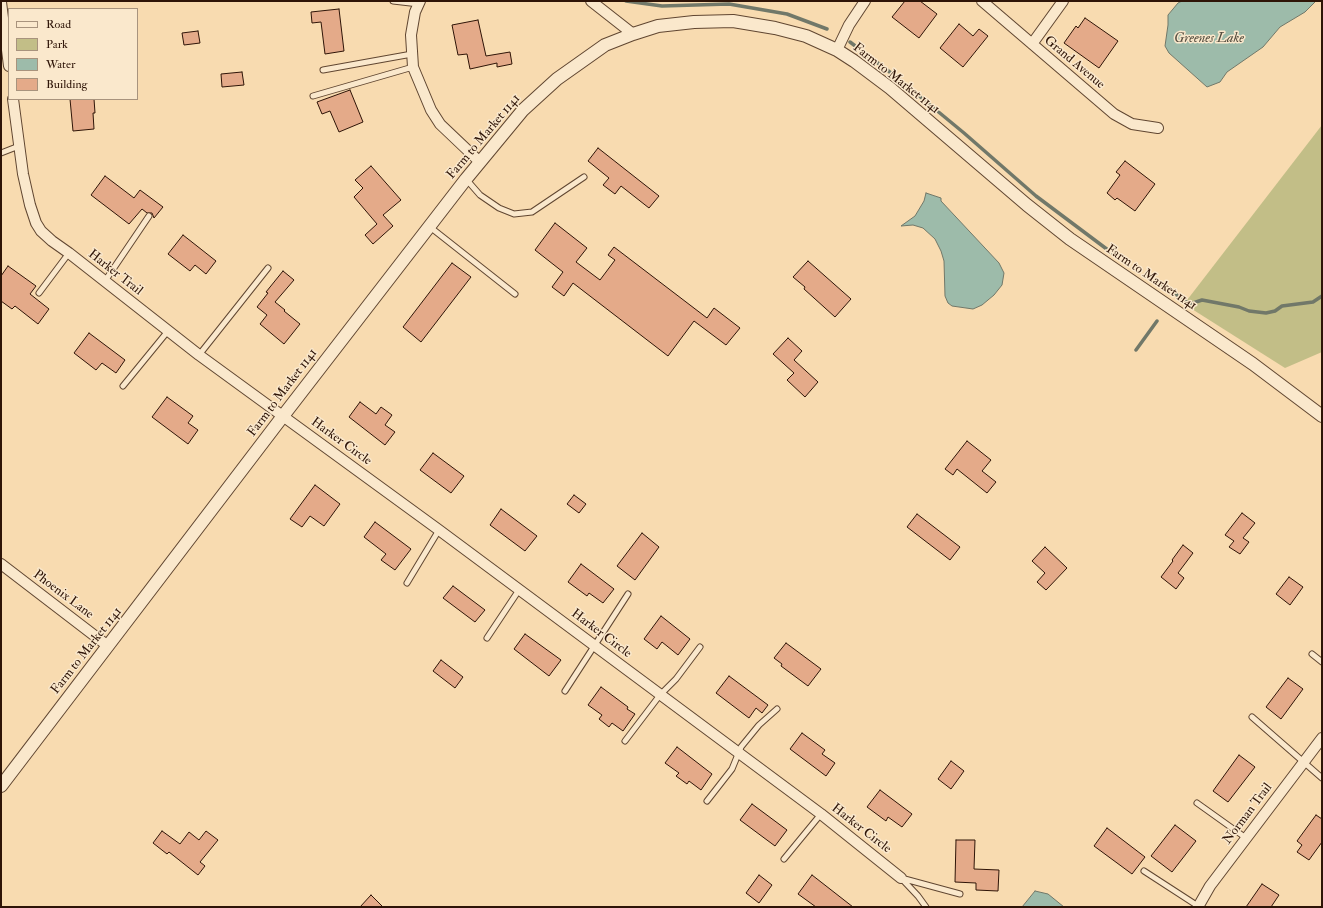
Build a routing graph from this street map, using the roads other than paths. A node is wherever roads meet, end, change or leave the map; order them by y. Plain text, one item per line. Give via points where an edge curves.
1 (393, 1) edge
2 (591, 1) edge
3 (865, 1) edge
4 (982, 1) edge
5 (1062, 1) edge
6 (1, 2) edge
7 (420, 3) edge
8 (632, 34) junction
9 (1032, 44) junction
10 (837, 50) junction
11 (412, 54) junction
12 (8, 58) edge
13 (413, 67) junction
14 (323, 70) dead end
15 (313, 96) dead end
16 (13, 100) edge
17 (1158, 128) dead end
18 (19, 146) junction
19 (1, 153) edge
20 (480, 162) junction
21 (584, 177) dead end
22 (466, 179) junction
23 (149, 216) dead end
24 (429, 227) junction
25 (69, 253) junction
26 (268, 268) dead end
27 (105, 281) junction
28 (39, 293) dead end
29 (516, 294) dead end
30 (168, 331) junction
31 (199, 355) junction
32 (123, 386) dead end
33 (283, 416) junction
34 (1322, 416) edge
35 (439, 530) junction
36 (1, 564) edge
37 (407, 583) dead end
38 (519, 590) junction
39 (628, 594) dead end
40 (487, 638) dead end
41 (594, 645) junction
42 (108, 646) junction
43 (700, 647) dead end
44 (1312, 654) dead end
45 (1322, 662) edge
46 (565, 691) dead end
47 (660, 694) junction
48 (777, 709) dead end
49 (1252, 717) dead end
50 (1322, 738) edge
51 (625, 741) dead end
52 (739, 753) junction
53 (1304, 762) junction
54 (1322, 778) edge
55 (1, 786) edge
56 (707, 801) dead end
57 (1197, 803) dead end
58 (821, 814) junction
59 (1246, 838) junction
60 (784, 859) dead end
61 (1144, 871) dead end
62 (901, 878) junction
63 (960, 894) dead end
64 (926, 907) edge
65 (1198, 907) edge

1 - 7 lane
2 - 8 street
3 - 10 street
4 - 9 street, Grand Avenue
5 - 9 street
6 - 12 street
7 - 11 street via 415,12 411,35
8 - 10 street, Farm to Market 1141 via 658,26 733,21 806,36
8 - 20 street, Farm to Market 1141 via 605,45 557,79 523,110
9 - 17 street, Grand Avenue via 1114,114 1132,124
10 - 34 street, Farm to Market 1141 via 890,88 1070,239 1253,364
11 - 13 street
11 - 14 lane
13 - 15 lane
13 - 20 street via 431,110 440,124
16 - 18 street, Harker Trail
18 - 19 lane
18 - 25 street, Harker Trail via 23,174 36,223 41,231
20 - 22 street, Farm to Market 1141
21 - 22 lane via 532,212 514,214 499,208 480,195
22 - 24 street, Farm to Market 1141
23 - 27 lane
24 - 29 lane
24 - 33 street, Farm to Market 1141
25 - 27 street, Harker Trail
25 - 28 lane
26 - 31 lane
27 - 30 street, Harker Trail
30 - 31 street, Harker Trail
30 - 32 lane
31 - 33 street, Harker Trail
33 - 35 street, Harker Circle
33 - 42 street, Farm to Market 1141
35 - 37 lane
35 - 38 street, Harker Circle
36 - 42 street, Phoenix Lane
38 - 40 lane
38 - 41 street, Harker Circle
39 - 41 lane
41 - 46 lane
41 - 47 street, Harker Circle
42 - 55 street, Farm to Market 1141
43 - 47 lane via 676,679
44 - 45 lane
47 - 51 lane
47 - 52 street, Harker Circle
48 - 52 lane via 759,725
49 - 53 lane
50 - 53 street, Norman Trail
52 - 56 lane via 732,769
52 - 58 street, Harker Circle
53 - 54 lane
53 - 59 street, Norman Trail
57 - 59 lane
58 - 60 lane
58 - 62 street, Harker Circle
59 - 65 street, Norman Trail via 1210,886
61 - 65 lane
62 - 63 lane
62 - 64 lane

